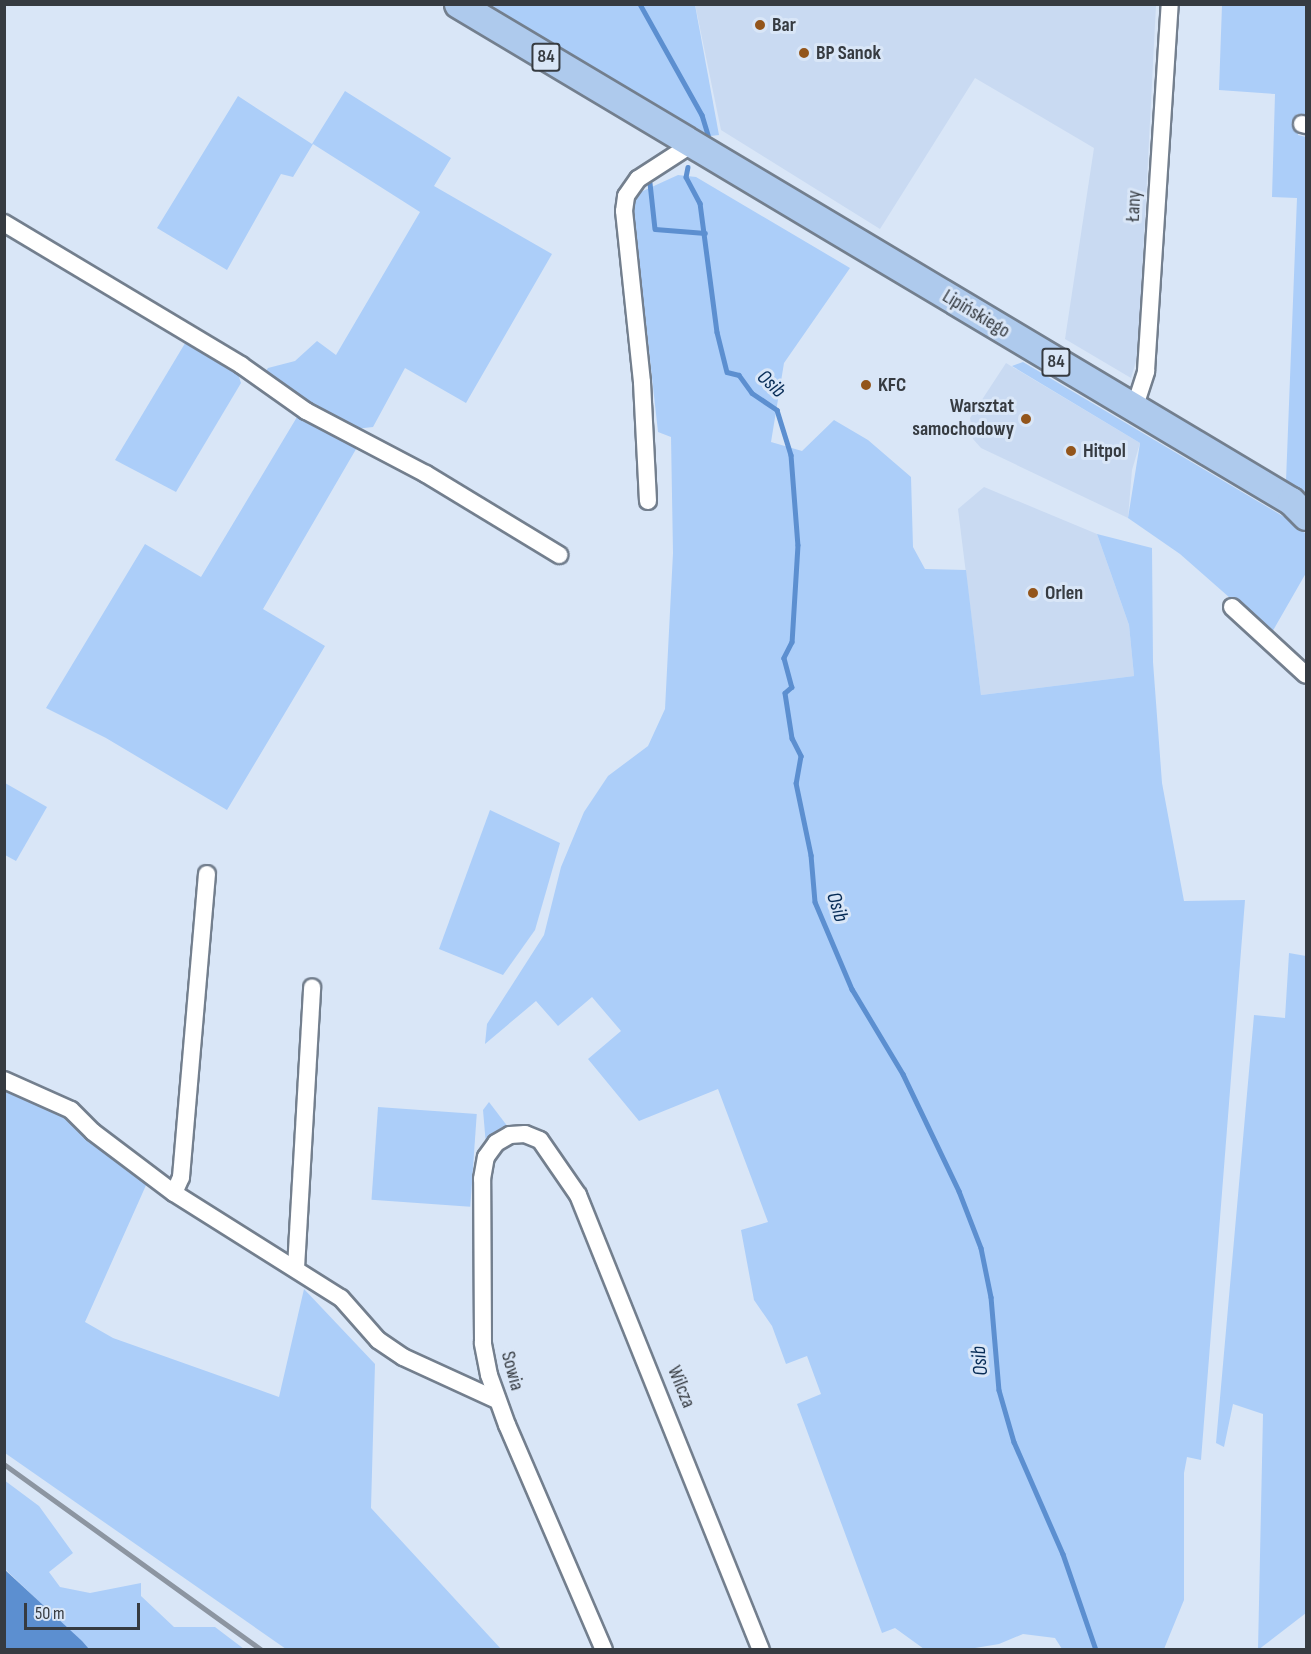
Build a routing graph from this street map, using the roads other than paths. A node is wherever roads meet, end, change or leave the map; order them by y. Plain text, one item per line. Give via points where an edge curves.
1 (458, 4) edge
2 (1170, 4) edge
3 (692, 144) junction
4 (4, 224) edge
5 (1134, 409) junction
6 (648, 501) dead end
7 (1301, 508) edge
8 (558, 555) dead end
9 (1232, 607) dead end
10 (1306, 675) edge
11 (207, 873) dead end
12 (312, 987) dead end
13 (4, 1080) edge
14 (548, 1147) joint
15 (174, 1194) junction
16 (296, 1268) junction
17 (497, 1400) junction
18 (604, 1650) edge
19 (761, 1650) edge

1 - 3 main road, Lipińskiego / 84
2 - 5 street, Łany via 1146,371
3 - 5 main road, Lipińskiego / 84
3 - 6 street via 638,179 626,196 624,211 642,382
4 - 8 street via 241,365 306,411 426,474
5 - 7 main road, Lipińskiego / 84
9 - 10 street
11 - 15 street via 181,1177
12 - 16 street
13 - 15 street via 71,1110 93,1132
14 - 17 street, Sowia via 525,1134 510,1135 495,1143 486,1157 482,1179 483,1343
14 - 19 street, Wilcza via 578,1195
15 - 16 street
16 - 17 street via 340,1298 378,1340 403,1357
17 - 18 street, Sowia

